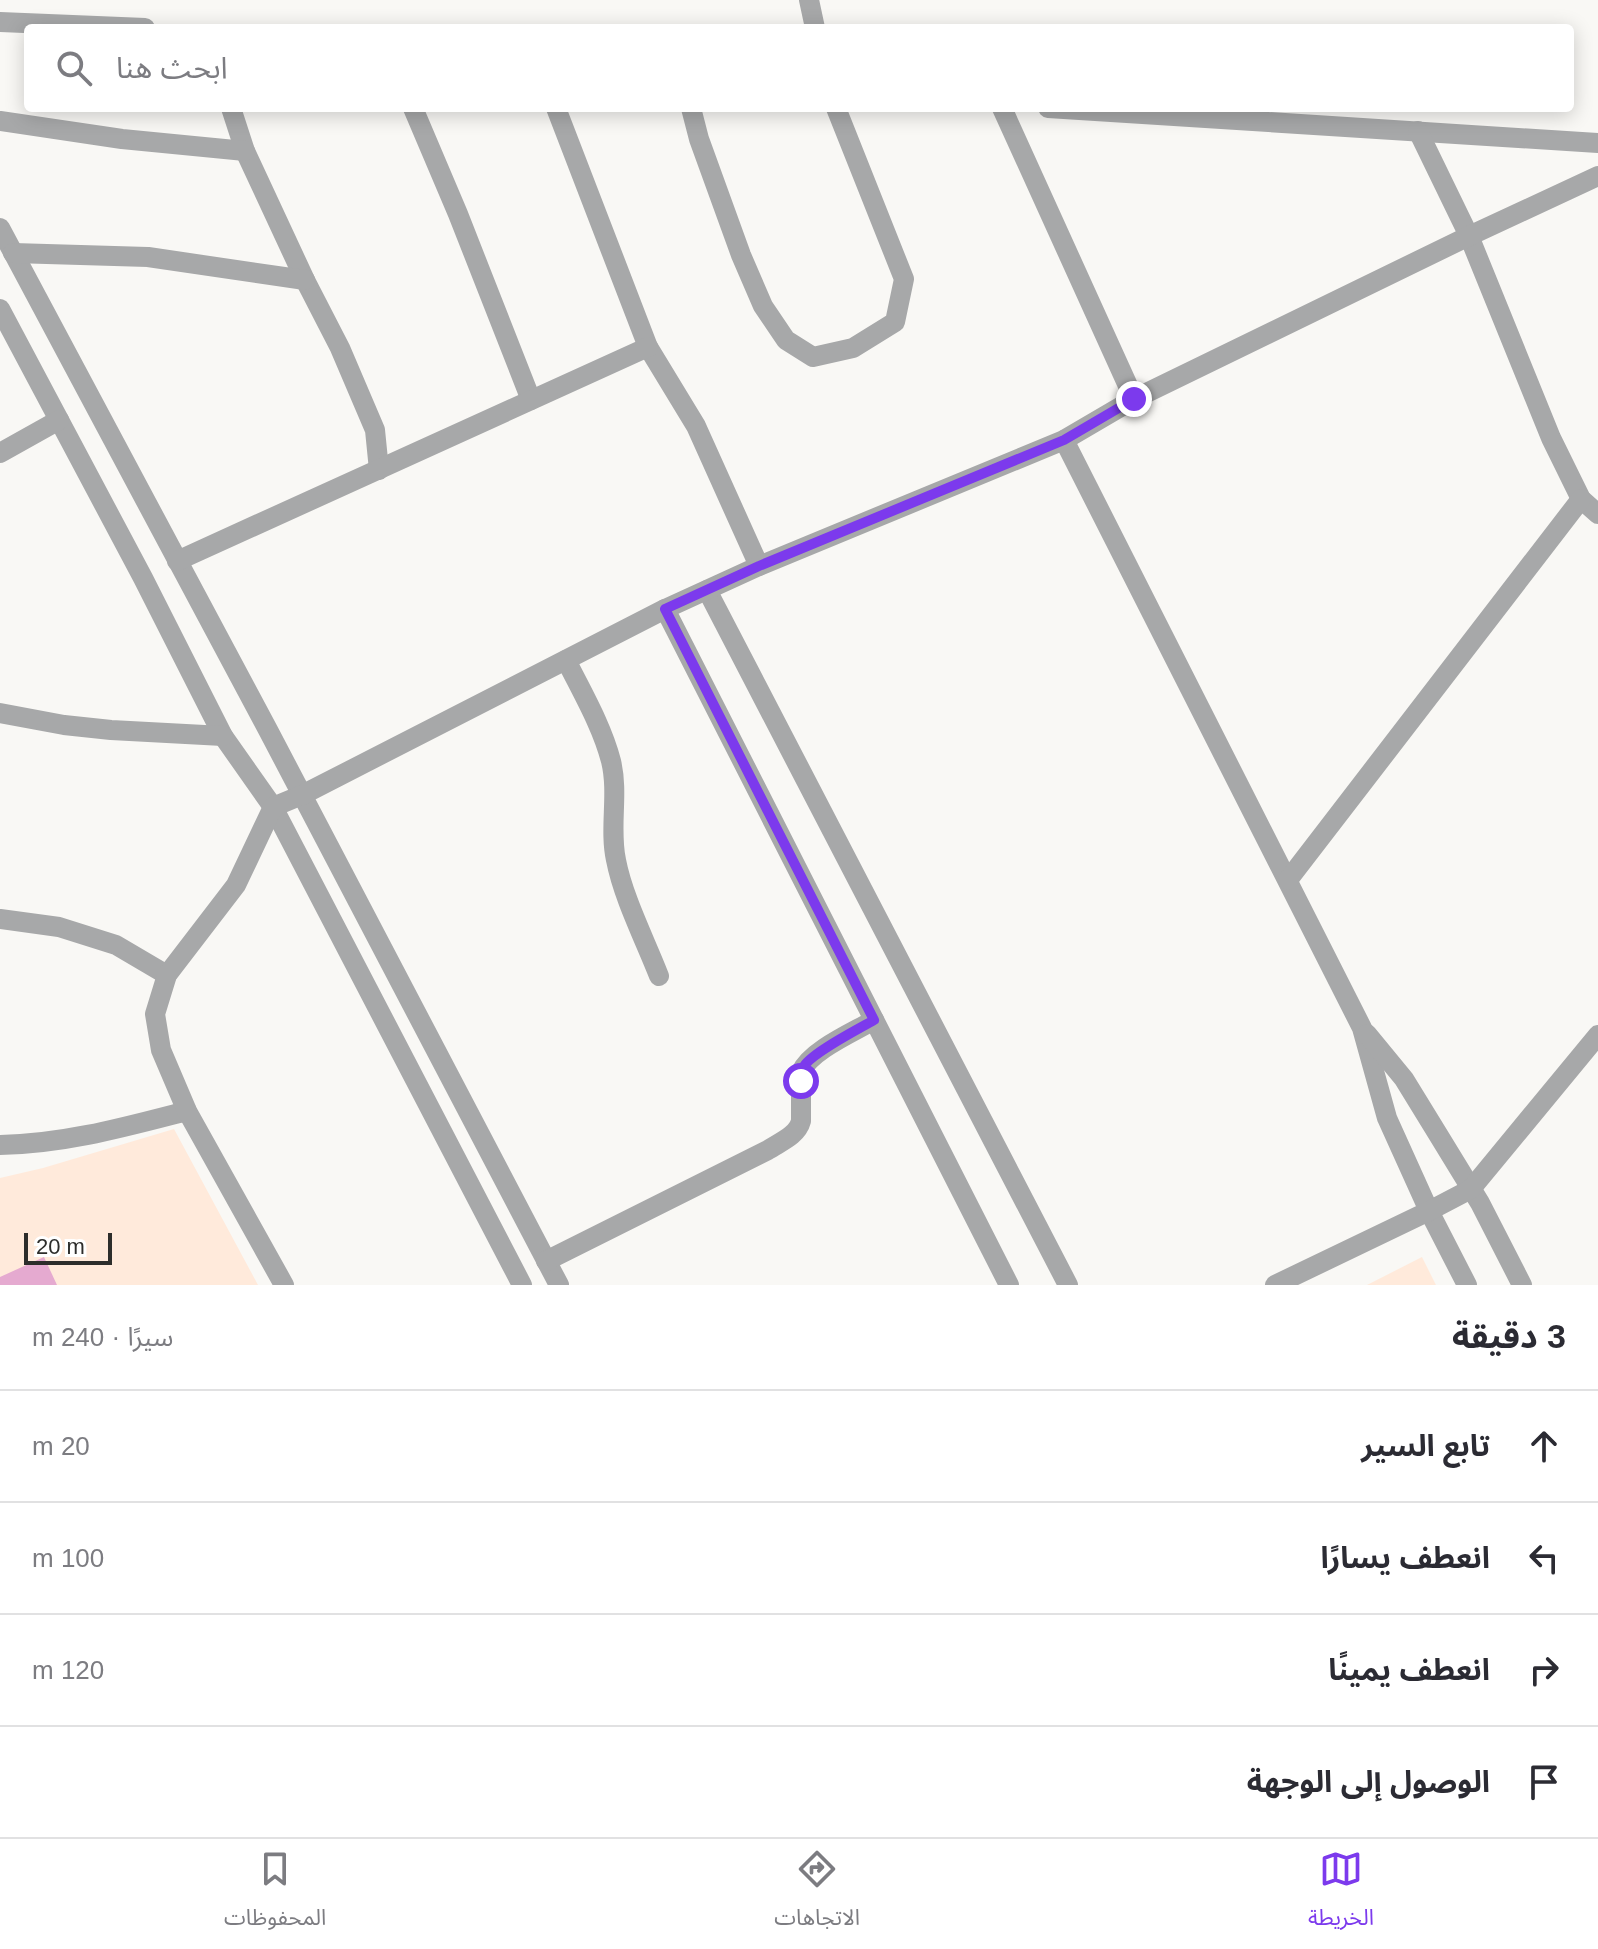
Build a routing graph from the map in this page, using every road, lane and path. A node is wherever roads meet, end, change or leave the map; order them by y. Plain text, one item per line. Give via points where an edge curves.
1 (809, 0) edge
2 (0, 22) edge
3 (48, 24) edge
4 (814, 24) edge
5 (232, 112) edge
6 (415, 112) edge
7 (558, 112) edge
8 (692, 112) edge
9 (838, 112) edge
10 (1004, 112) edge
11 (1112, 112) edge
12 (0, 121) edge
13 (1418, 131) junction
14 (1598, 143) edge
15 (245, 151) junction
16 (1598, 176) edge
17 (0, 228) edge
18 (1469, 236) junction
19 (13, 253) junction
20 (305, 280) junction
21 (0, 309) edge
22 (648, 347) junction
23 (1134, 399) junction
24 (531, 400) junction
25 (59, 420) junction
26 (1064, 440) junction
27 (0, 453) edge
28 (379, 470) junction
29 (1581, 499) junction
30 (1598, 514) edge
31 (177, 561) junction
32 (759, 566) junction
33 (707, 590) junction
34 (665, 609) junction
35 (566, 660) junction
36 (0, 713) edge
37 (223, 736) junction
38 (302, 795) junction
39 (273, 807) junction
40 (1288, 880) junction
41 (0, 919) edge
42 (167, 975) junction
43 (659, 976) dead end
44 (874, 1020) junction
45 (1362, 1028) junction
46 (1598, 1035) edge
47 (187, 1111) junction
48 (0, 1145) edge
49 (1471, 1189) junction
50 (1429, 1211) junction
51 (546, 1261) junction
52 (284, 1285) edge
53 (522, 1285) edge
54 (559, 1285) edge
55 (1009, 1285) edge
56 (1068, 1285) edge
57 (1275, 1285) edge
58 (1467, 1285) edge
59 (1522, 1285) edge

1 - 4 street
2 - 3 street
5 - 15 street
6 - 24 street
7 - 22 street
8 - 9 street via 763,306 786,340 813,357 853,348 895,322 904,279
10 - 23 street
11 - 13 street
12 - 15 street
13 - 14 street
13 - 18 street
15 - 20 street
16 - 18 street
17 - 19 street
18 - 23 street
18 - 29 street
19 - 20 street via 148,257
19 - 31 street
20 - 28 street via 375,430
21 - 25 street
22 - 24 street
22 - 32 street via 696,426
23 - 26 street
24 - 28 street
25 - 27 street
25 - 37 street
26 - 32 street
26 - 40 street
28 - 31 street
29 - 30 street
29 - 40 street
31 - 38 street
32 - 33 street
33 - 34 street
33 - 56 street
34 - 35 street
34 - 44 street
35 - 38 street
35 - 43 street via 612,762 615,856
36 - 37 street via 111,730
37 - 39 street
38 - 39 street
38 - 51 street
39 - 42 street via 236,885
39 - 53 street
40 - 45 street
41 - 42 street via 59,927 116,945
42 - 47 street via 155,1014 161,1050
44 - 51 street via 803,1066 801,1121 794,1134
44 - 55 street
45 - 49 street via 1404,1079
45 - 50 street via 1387,1118
46 - 49 street
47 - 48 street via 92,1135
47 - 52 street
49 - 50 street
49 - 59 street
50 - 57 street
50 - 58 street
51 - 54 street

